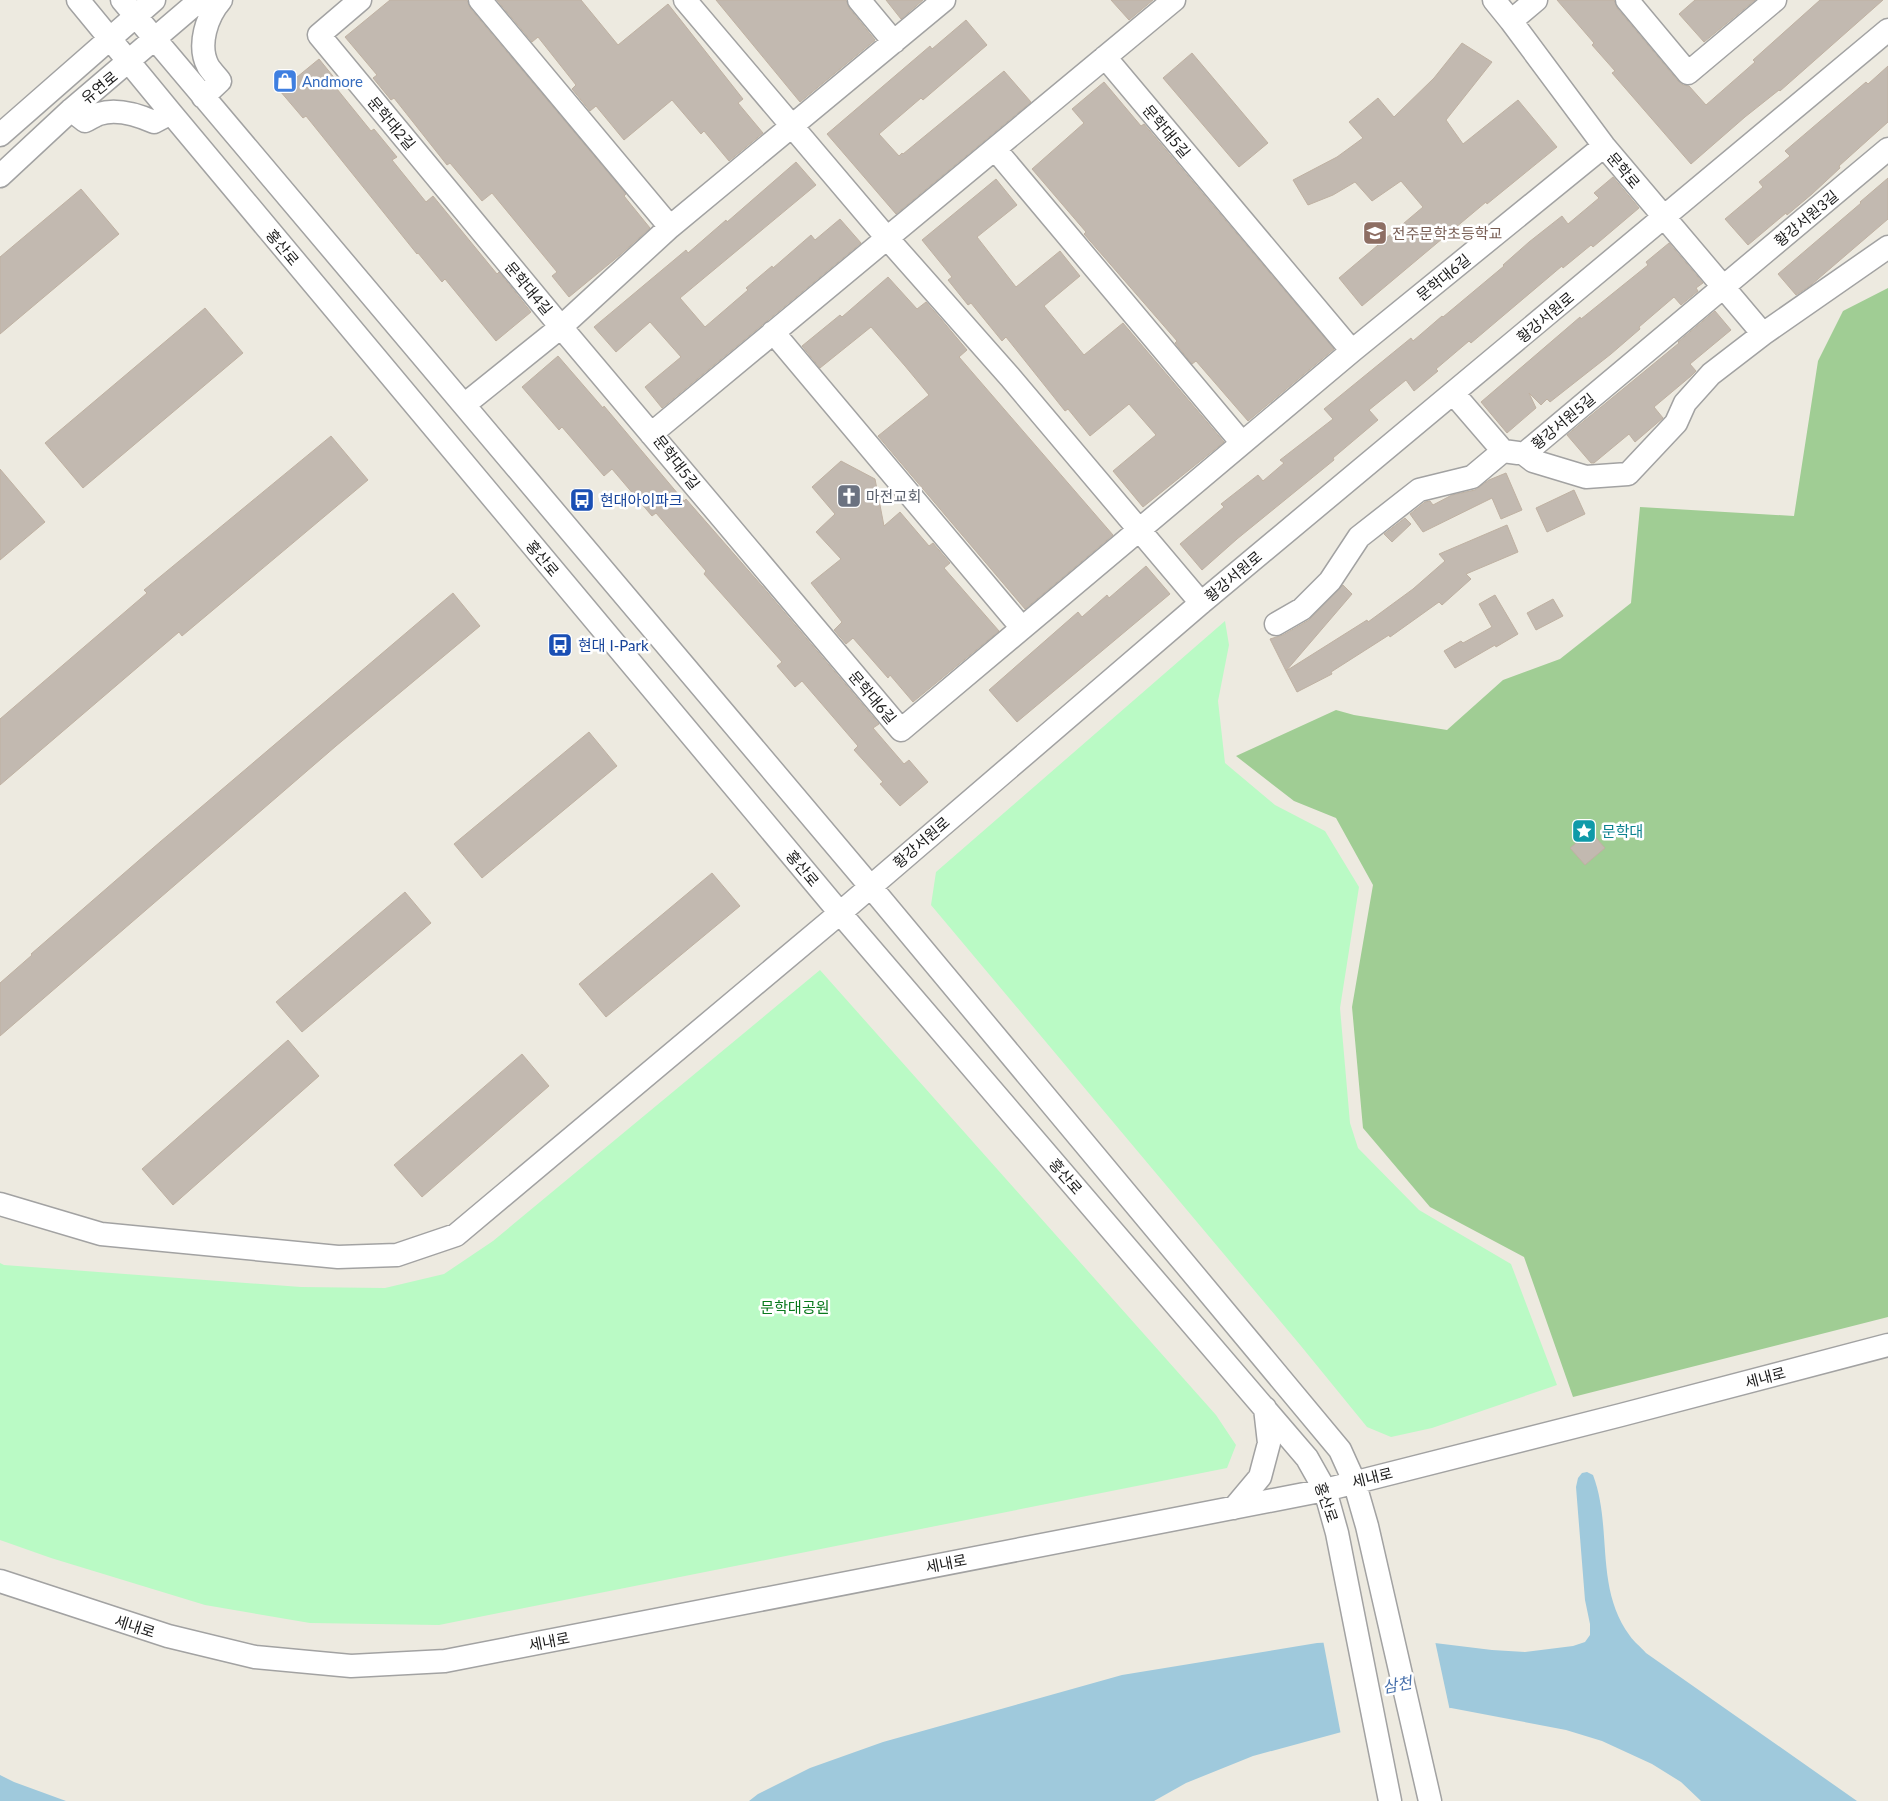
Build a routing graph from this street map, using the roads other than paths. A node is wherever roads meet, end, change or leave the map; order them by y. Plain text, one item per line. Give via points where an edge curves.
1 (78, 0) edge
2 (154, 0) edge
3 (200, 0) edge
4 (221, 0) edge
5 (360, 0) edge
6 (480, 0) edge
7 (685, 0) edge
8 (859, 0) edge
9 (944, 0) edge
10 (1174, 0) edge
11 (1494, 0) edge
12 (1536, 0) edge
13 (1627, 0) edge
14 (1775, 0) edge
15 (129, 8) edge
16 (1511, 21) junction
17 (1888, 30) edge
18 (111, 38) junction
19 (155, 40) junction
20 (894, 42) junction
21 (1105, 57) junction
22 (130, 62) junction
23 (203, 97) junction
24 (71, 110) junction
25 (171, 113) junction
26 (792, 126) junction
27 (0, 135) edge
28 (1604, 146) junction
29 (995, 149) junction
30 (1888, 149) edge
31 (0, 176) edge
32 (441, 182) joint
33 (1665, 218) junction
34 (670, 227) junction
35 (887, 238) junction
36 (1888, 247) edge
37 (1723, 287) junction
38 (561, 326) junction
39 (773, 332) junction
40 (1763, 334) junction
41 (1352, 351) junction
42 (1453, 393) junction
43 (464, 405) junction
44 (651, 434) junction
45 (1242, 443) junction
46 (1513, 453) junction
47 (1139, 530) junction
48 (781, 588) joint
49 (1201, 603) junction
50 (1276, 624) dead end
51 (1022, 628) junction
52 (870, 886) junction
53 (840, 912) junction
54 (0, 1204) edge
55 (1888, 1345) edge
56 (1265, 1408) junction
57 (1354, 1481) junction
58 (1325, 1490) junction
59 (1234, 1508) junction
60 (0, 1581) edge
61 (1390, 1801) edge
62 (1430, 1801) edge

1 - 18 street, 홍산로
2 - 15 street, 유연로
3 - 19 street, 유연로
4 - 23 street via 213,9 203,37 208,66 220,81
5 - 32 street, 문학대2길 via 319,35
6 - 34 street
7 - 26 street
8 - 20 street
9 - 20 street, 문학대4길
10 - 21 street, 문학대5길
11 - 16 street, 문학로
12 - 16 street
13 - 14 street via 1688,73
15 - 18 street, 유연로
15 - 19 street, 홍산로
16 - 28 street, 문학로
17 - 33 street, 황강서원로
18 - 22 street, 홍산로
18 - 27 street, 유연로
19 - 22 street, 유연로
19 - 23 street, 홍산로
20 - 26 street, 문학대4길
21 - 29 street, 문학대5길
21 - 41 street, 문학대5길
22 - 24 street, 유연로
22 - 25 street, 홍산로
23 - 43 street, 홍산로
24 - 25 street via 85,122 99,114 113,112 137,114 154,122
24 - 31 street, 유연로
25 - 53 street, 홍산로
26 - 34 street, 문학대4길
26 - 35 street
28 - 33 street, 문학로
28 - 41 street, 문학대6길
29 - 35 street, 문학대5길
29 - 45 street
30 - 37 street, 황강서원3길
32 - 38 street, 문학대4길
33 - 37 street, 문학로
33 - 42 street, 황강서원로
34 - 38 street, 문학대4길
35 - 39 street, 문학대5길
35 - 47 street
36 - 40 street, 황강서원5길
37 - 40 street, 문학로
37 - 46 street, 황강서원5길
38 - 43 street
38 - 44 street
39 - 44 street, 문학대5길
39 - 51 street
40 - 46 street, 황강서원5길 via 1711,374 1685,403 1676,424 1628,474 1586,478
41 - 45 street, 문학대6길
42 - 46 street
42 - 49 street, 황강서원로
43 - 52 street, 홍산로
44 - 48 street, 문학대5길
45 - 47 street, 문학대6길
46 - 50 street via 1472,477 1419,490 1359,537 1330,581 1302,609
47 - 49 street, 황강서원로
47 - 51 street, 문학대6길
48 - 51 street, 문학대6길 via 901,730
49 - 52 street, 황강서원로
52 - 53 street, 황강서원로
52 - 57 street, 홍산로 via 1340,1450
53 - 54 street, 황강서원로 via 456,1235 397,1254 338,1256 102,1234
53 - 56 street, 홍산로
55 - 57 street, 세내로
56 - 58 street, 홍산로 via 1308,1458
56 - 59 street via 1269,1443 1260,1477
57 - 58 street, 세내로
57 - 62 street, 홍산로
58 - 59 street, 세내로
58 - 61 street, 홍산로 via 1337,1533
59 - 60 street, 세내로 via 445,1661 351,1666 256,1657 168,1636

